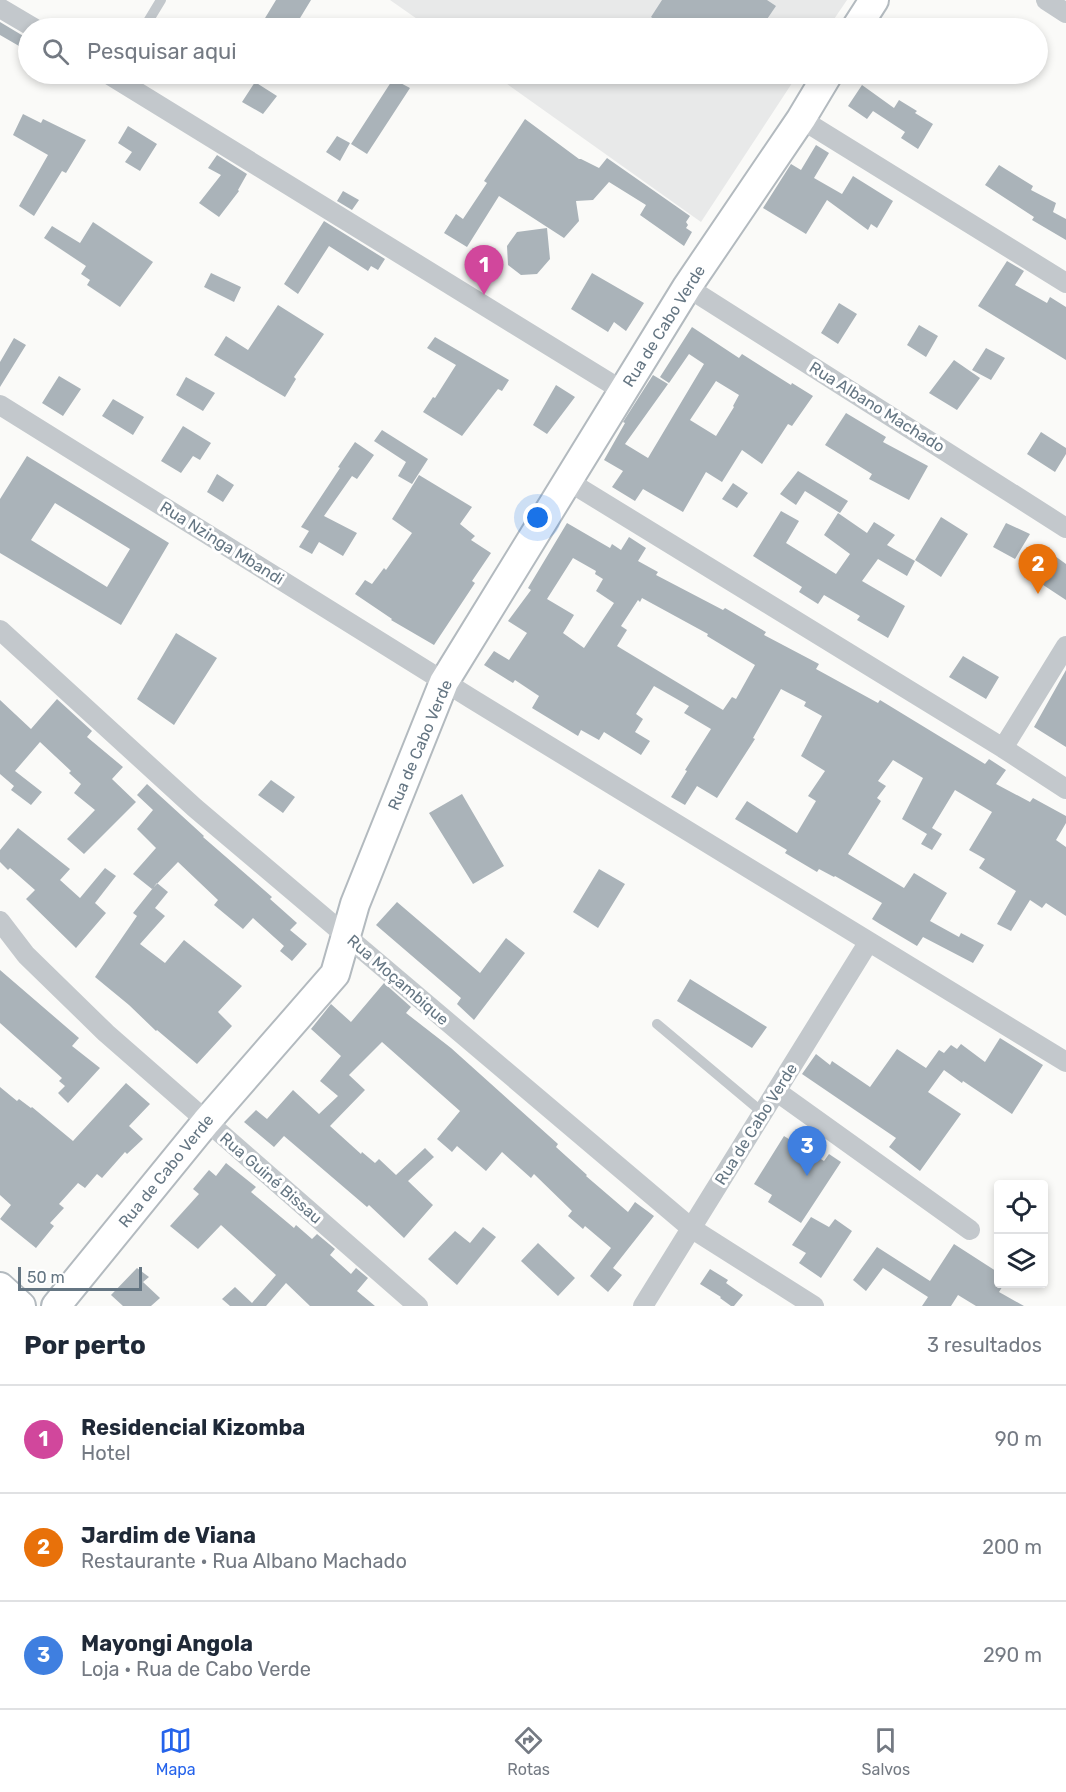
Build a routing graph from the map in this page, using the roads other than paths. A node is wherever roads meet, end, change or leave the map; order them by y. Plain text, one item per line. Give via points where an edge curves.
1 (161, 0) edge
2 (874, 0) edge
3 (1046, 0) edge
4 (0, 8) edge
5 (1066, 13) edge
6 (150, 18) edge
7 (862, 18) edge
8 (18, 19) edge
9 (128, 84) edge
10 (822, 84) edge
11 (801, 119) junction
12 (1066, 283) edge
13 (687, 287) junction
14 (623, 391) junction
15 (0, 405) edge
16 (568, 481) junction
17 (1066, 528) edge
18 (1, 635) edge
19 (1066, 646) edge
20 (444, 682) junction
21 (1003, 748) junction
22 (1066, 789) edge
23 (0, 921) edge
24 (346, 935) junction
25 (868, 943) junction
26 (657, 1024) dead end
27 (1066, 1062) edge
28 (776, 1091) junction
29 (763, 1113) junction
30 (206, 1122) junction
31 (691, 1228) junction
32 (970, 1230) dead end
33 (0, 1287) edge
34 (21, 1306) edge
35 (56, 1306) edge
36 (418, 1306) edge
37 (643, 1306) edge
38 (814, 1306) edge

1 - 6 lane
2 - 7 main road
3 - 5 street
4 - 8 street
9 - 14 street
10 - 11 main road, Rua de Cabo Verde
11 - 12 street
11 - 13 main road, Rua de Cabo Verde
13 - 14 main road, Rua de Cabo Verde
13 - 17 street, Rua Albano Machado
14 - 16 main road, Rua de Cabo Verde
15 - 20 street, Rua Nzinga Mbandi
16 - 20 main road, Rua de Cabo Verde
16 - 21 street
18 - 24 street, Rua Moçambique via 195,808
19 - 21 street
20 - 24 main road, Rua de Cabo Verde
20 - 25 street, Rua Nzinga Mbandi
21 - 22 street
23 - 30 street, Rua Guiné Bissau via 26,955 90,1018
24 - 30 main road, Rua de Cabo Verde via 335,974
24 - 31 street, Rua Moçambique
25 - 27 street, Rua Nzinga Mbandi
25 - 28 street, Rua de Cabo Verde
26 - 29 lane
28 - 29 street, Rua de Cabo Verde
28 - 32 street
29 - 31 street, Rua de Cabo Verde
30 - 35 main road, Rua de Cabo Verde
30 - 36 street, Rua Guiné Bissau
31 - 37 street, Rua de Cabo Verde
31 - 38 street, Rua Moçambique
33 - 34 main road

